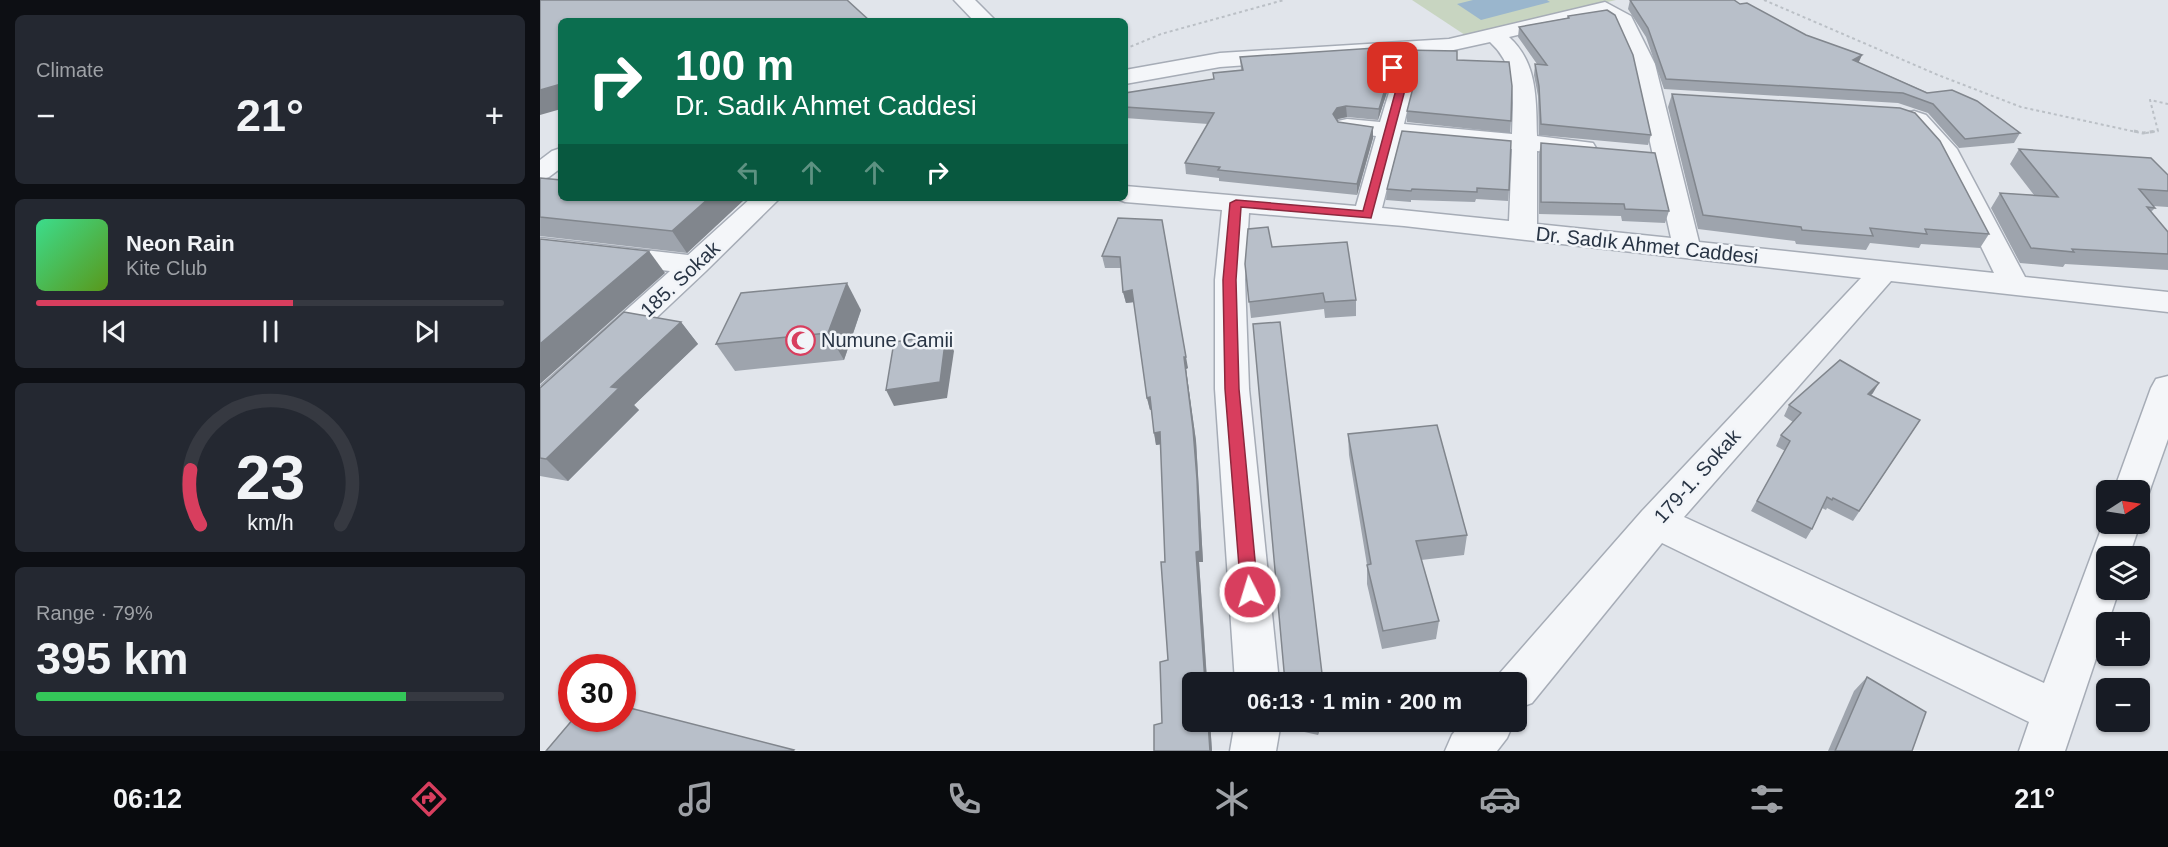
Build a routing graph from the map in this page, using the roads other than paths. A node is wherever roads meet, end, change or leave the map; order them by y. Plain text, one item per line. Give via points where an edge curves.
1 (964, 0) edge
2 (983, 18) edge
3 (1494, 34) junction
4 (1384, 49) junction
5 (1128, 77) edge
6 (1887, 111) edge
7 (1347, 126) edge
8 (1391, 130) junction
9 (1526, 142) junction
10 (540, 147) edge
11 (558, 150) edge
12 (1608, 151) edge
13 (558, 158) edge
14 (540, 172) edge
15 (1128, 194) edge
16 (764, 201) edge
17 (1236, 203) junction
18 (1367, 215) junction
19 (1523, 231) junction
20 (540, 247) edge
21 (1687, 249) junction
22 (696, 265) junction
23 (1884, 271) junction
24 (2014, 284) junction
25 (2168, 302) edge
26 (2168, 388) edge
27 (546, 396) edge
28 (2136, 480) edge
29 (1656, 522) junction
30 (2096, 596) edge
31 (1256, 672) edge
32 (1527, 675) edge
33 (2056, 712) junction
34 (1256, 732) edge
35 (1483, 732) edge
36 (1253, 751) edge
37 (1468, 751) edge
38 (2042, 751) edge

1 - 2 street
3 - 4 street via 1449,45
3 - 9 street via 1513,52 1526,89
3 - 21 street via 1605,8 1624,20 1662,98 1655,155
4 - 5 street via 1220,60
4 - 8 street via 1402,86
6 - 24 street via 1918,120 1948,154
7 - 8 street
8 - 9 street
8 - 18 street
9 - 12 street
9 - 19 street
10 - 11 street
13 - 14 street
15 - 17 street, Dr. Sadık Ahmet Caddesi
16 - 22 street, 185. Sokak
17 - 18 street, Dr. Sadık Ahmet Caddesi
17 - 31 street via 1230,280 1232,389
18 - 19 street, Dr. Sadık Ahmet Caddesi
19 - 21 street, Dr. Sadık Ahmet Caddesi
20 - 22 street
21 - 23 street, Dr. Sadık Ahmet Caddesi
22 - 27 street, 185. Sokak
23 - 24 street, Dr. Sadık Ahmet Caddesi
23 - 29 street, 179-1. Sokak
24 - 25 street, Dr. Sadık Ahmet Caddesi
26 - 28 street
29 - 32 street, 179-1. Sokak
29 - 33 street
30 - 33 street
33 - 38 street
34 - 36 street
35 - 37 street

